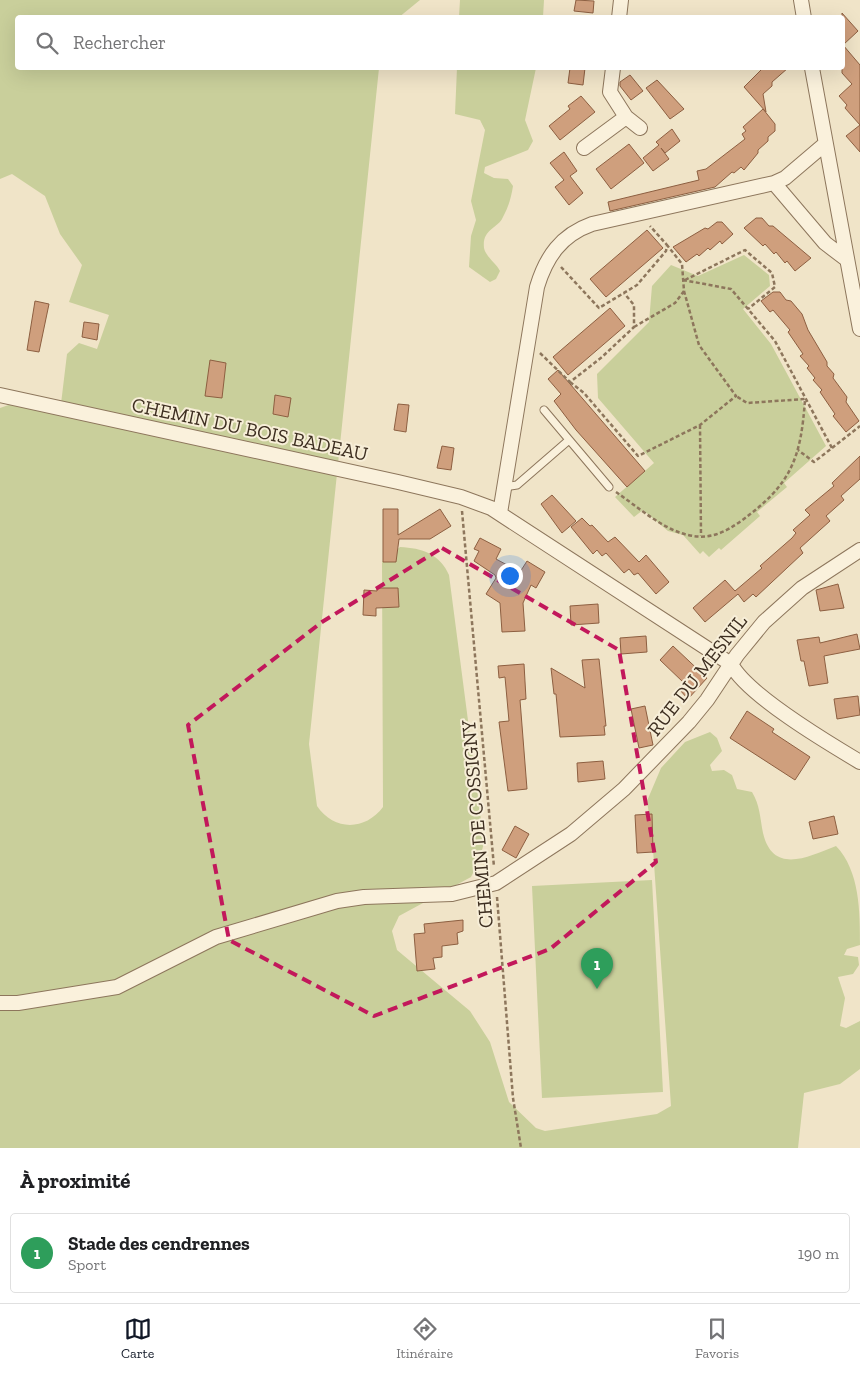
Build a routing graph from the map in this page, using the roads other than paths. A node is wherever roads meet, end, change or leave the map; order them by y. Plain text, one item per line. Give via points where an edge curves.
1 (621, 0) edge
2 (801, 0) edge
3 (619, 15) edge
4 (804, 15) edge
5 (613, 70) edge
6 (812, 70) edge
7 (626, 117) junction
8 (640, 128) dead end
9 (825, 144) junction
10 (584, 148) dead end
11 (774, 183) junction
12 (846, 259) junction
13 (860, 329) edge
14 (0, 395) edge
15 (544, 410) dead end
16 (569, 440) junction
17 (504, 487) junction
18 (609, 487) road end
19 (495, 511) junction
20 (860, 550) edge
21 (731, 664) junction
22 (860, 762) edge
23 (0, 1003) edge

1 - 3 street
2 - 4 street
5 - 7 street via 610,92
6 - 9 street
7 - 8 street
7 - 10 street
9 - 11 street via 785,178
9 - 12 street
11 - 12 street via 826,243
11 - 17 street via 581,228 564,239 545,262 537,287
12 - 13 street
14 - 19 street, CHEMIN DU BOIS BADEAU via 316,463 461,497
15 - 16 lane
16 - 17 lane via 517,485
16 - 18 lane
17 - 19 street
19 - 21 street, CHEMIN DU BOIS BADEAU
20 - 21 street, RUE DU MESNIL via 821,574 783,604 753,634
21 - 22 street, CHEMIN DU BOIS BADEAU via 744,681 813,733
21 - 23 street, RUE DU MESNIL via 689,722 624,789 570,834 496,883 452,894 337,901 216,937 117,987

